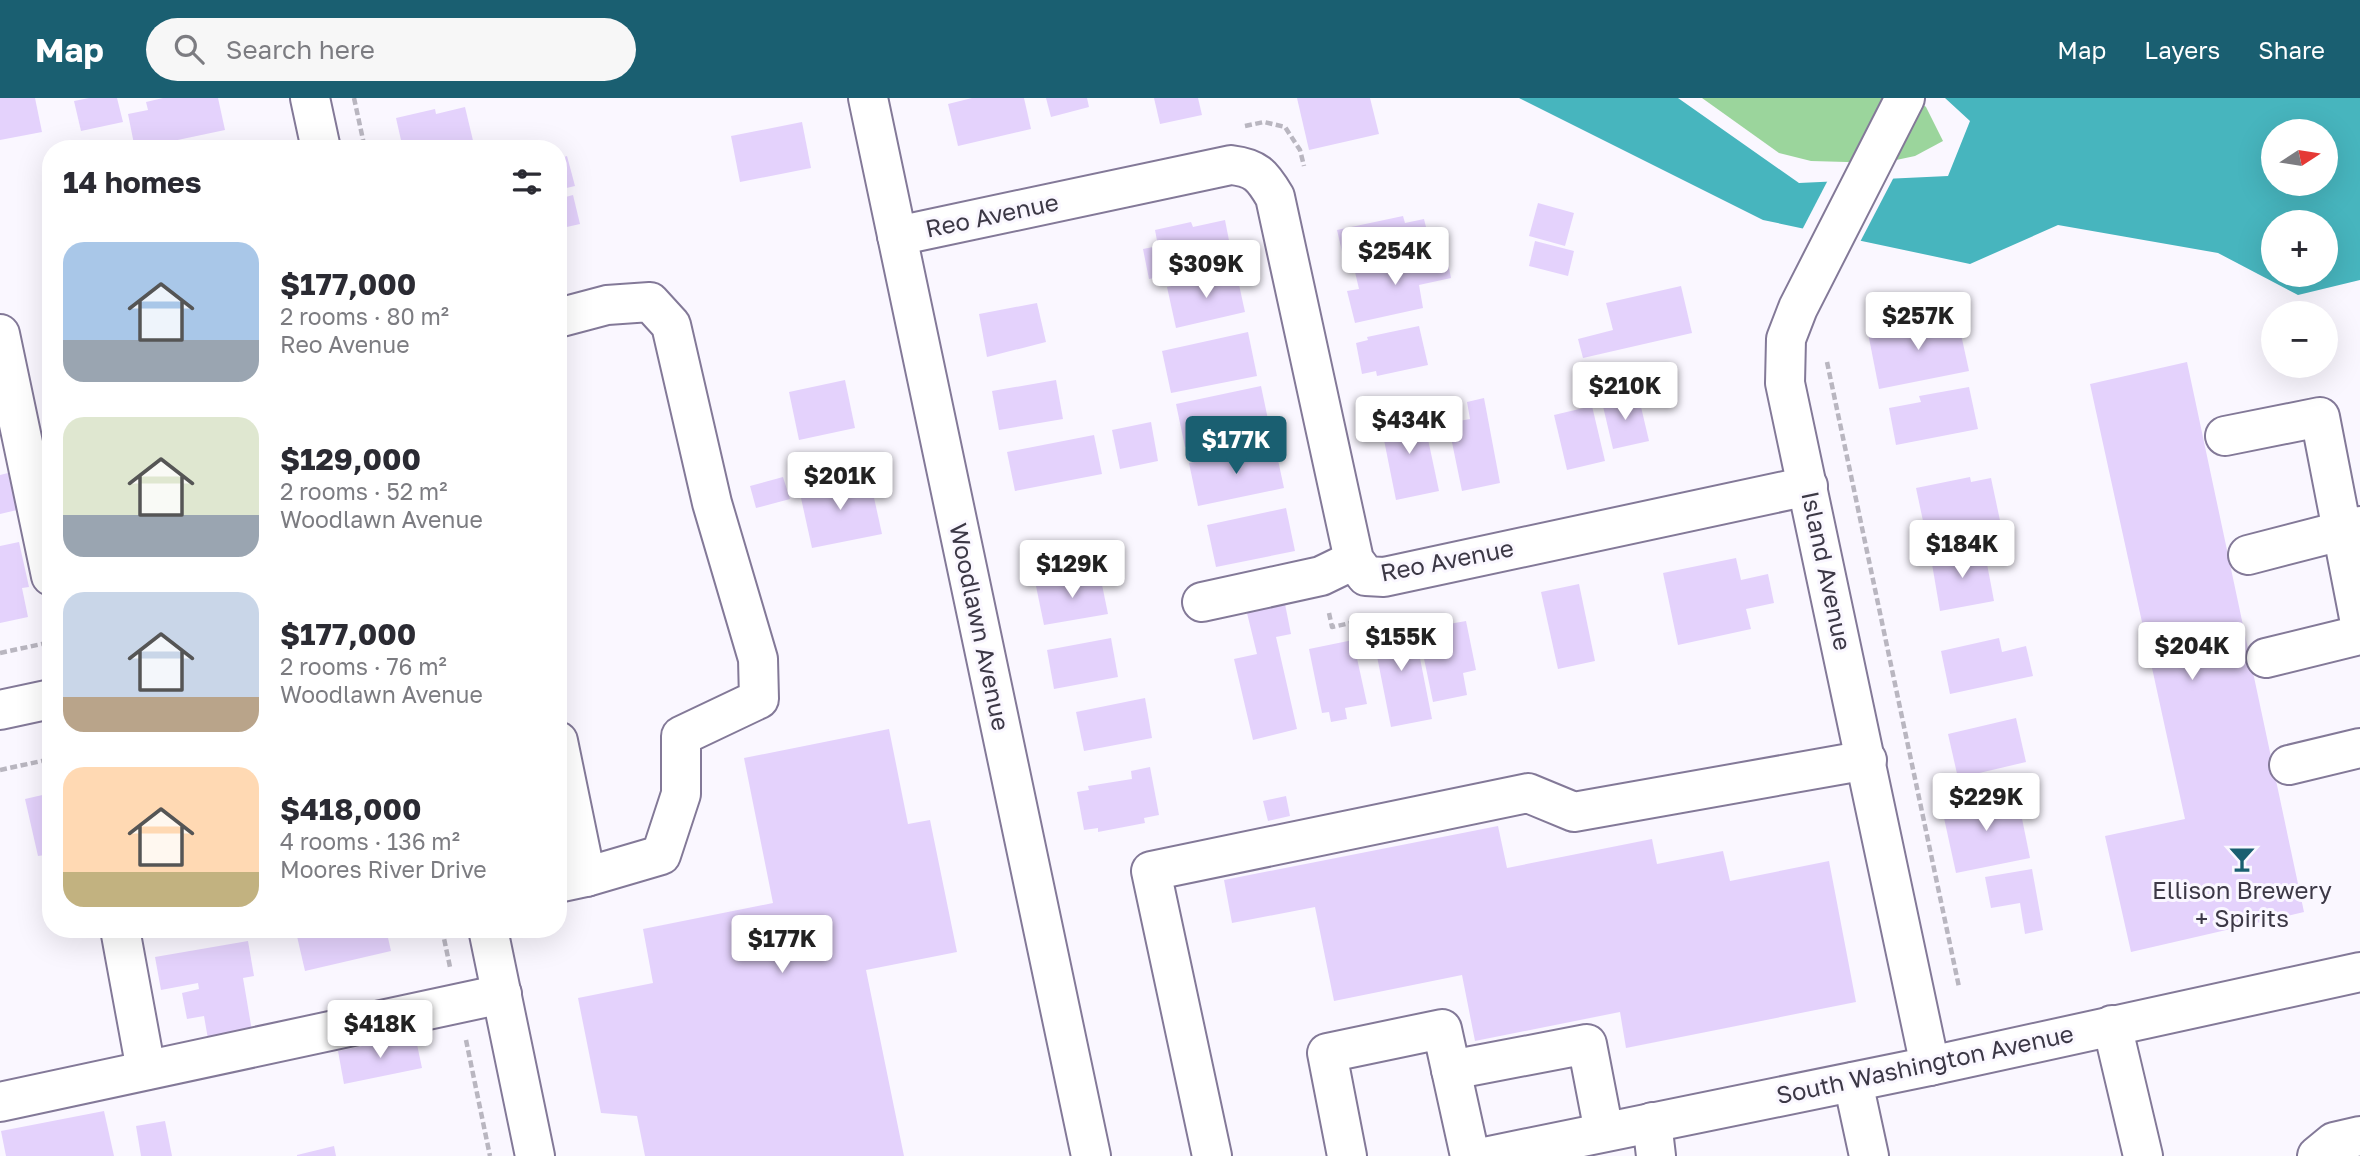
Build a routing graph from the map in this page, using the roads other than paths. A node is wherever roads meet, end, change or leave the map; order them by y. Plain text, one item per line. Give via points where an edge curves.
1 (310, 98) edge
2 (868, 98) edge
3 (1905, 98) edge
4 (319, 140) edge
5 (897, 236) junction
6 (567, 316) edge
7 (0, 334) edge
8 (2225, 436) dead end
9 (1808, 486) junction
10 (2351, 529) edge
11 (42, 533) edge
12 (2248, 555) dead end
13 (1353, 560) junction
14 (1202, 602) dead end
15 (2360, 623) edge
16 (2360, 635) edge
17 (2266, 658) dead end
18 (42, 701) edge
19 (0, 710) edge
20 (2360, 748) edge
21 (1867, 760) junction
22 (2289, 765) dead end
23 (567, 830) edge
24 (572, 880) edge
25 (122, 938) edge
26 (490, 938) edge
27 (2360, 971) edge
28 (502, 994) junction
29 (2112, 1025) junction
30 (1930, 1066) junction
31 (146, 1070) junction
32 (1451, 1070) junction
33 (1853, 1082) junction
34 (0, 1102) edge
35 (1604, 1132) junction
36 (2360, 1136) edge
37 (1654, 1139) edge
38 (535, 1156) edge
39 (1091, 1156) edge
40 (1212, 1156) edge
41 (1348, 1156) edge
42 (1469, 1156) edge
43 (1489, 1156) edge
44 (1869, 1156) edge
45 (2143, 1156) edge
46 (2317, 1156) edge

1 - 4 street
2 - 5 street, Woodlawn Avenue
3 - 9 street, Island Avenue via 1786,340 1785,383
5 - 13 street, Reo Avenue via 1231,165 1247,167 1264,177 1275,197
5 - 39 street, Woodlawn Avenue
6 - 24 street via 607,305 650,302 671,325 712,503 758,659 759,699 681,736 681,794 661,855
7 - 11 street
8 - 10 street via 2320,417
9 - 13 street, Reo Avenue via 1384,577 1366,576
9 - 21 street, Island Avenue
10 - 12 street
10 - 15 street
13 - 14 street via 1321,576
16 - 17 street
18 - 19 street
20 - 22 street
21 - 30 street, Island Avenue
21 - 40 street via 1574,812 1528,793 1151,871
23 - 24 street
25 - 31 street
26 - 28 street
27 - 29 street, South Washington Avenue
28 - 31 street
28 - 38 street
29 - 30 street, South Washington Avenue
29 - 45 street
30 - 33 street, South Washington Avenue
31 - 34 street
32 - 35 street via 1587,1044
32 - 41 street via 1442,1029 1327,1053
32 - 42 street
33 - 37 street, South Washington Avenue
33 - 44 street
35 - 37 street, South Washington Avenue
35 - 43 street, South Washington Avenue
36 - 46 street via 2333,1142

